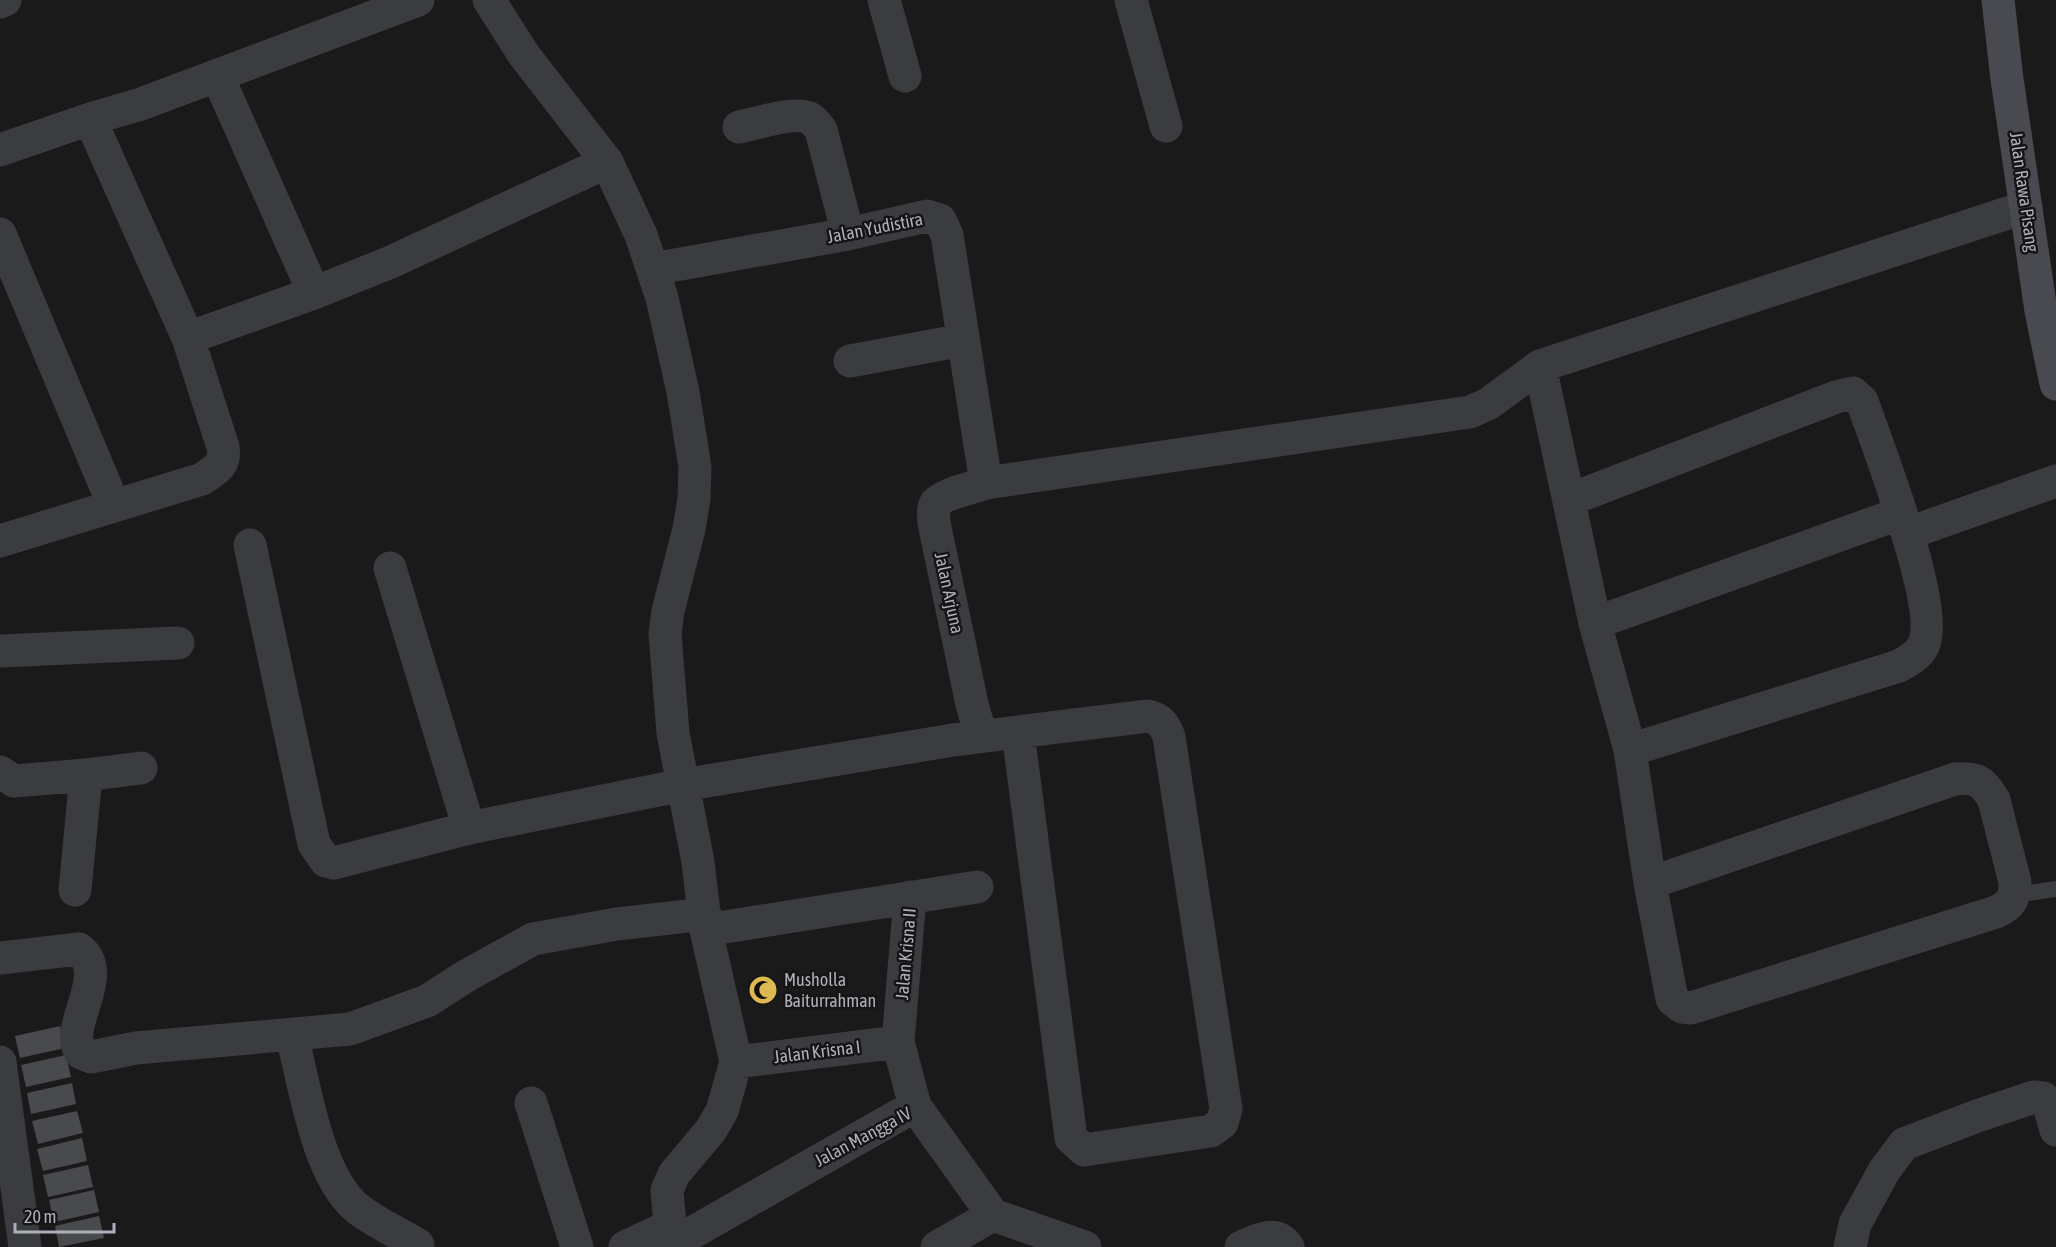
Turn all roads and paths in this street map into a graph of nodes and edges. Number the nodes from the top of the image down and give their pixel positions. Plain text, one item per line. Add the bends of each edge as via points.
1 (5, 0) edge
2 (418, 0) edge
3 (489, 0) edge
4 (884, 0) edge
5 (1131, 0) edge
6 (1998, 0) edge
7 (0, 2) edge
8 (217, 75) junction
9 (905, 76) dead end
10 (90, 119) junction
11 (1166, 126) dead end
12 (739, 127) dead end
13 (0, 150) edge
14 (607, 162) junction
15 (2026, 207) junction
16 (0, 234) edge
17 (848, 234) junction
18 (653, 269) junction
19 (314, 293) junction
20 (188, 338) junction
21 (963, 340) junction
22 (850, 361) dead end
23 (1540, 366) junction
24 (2056, 381) edge
25 (2056, 481) edge
26 (986, 483) junction
27 (1569, 500) junction
28 (114, 506) junction
29 (1905, 523) junction
30 (0, 541) edge
31 (250, 545) dead end
32 (390, 568) dead end
33 (1595, 623) junction
34 (178, 643) dead end
35 (0, 651) edge
36 (1018, 733) junction
37 (981, 736) junction
38 (1630, 750) junction
39 (141, 768) dead end
40 (0, 772) edge
41 (86, 775) junction
42 (683, 785) junction
43 (469, 828) junction
44 (1650, 884) junction
45 (977, 887) dead end
46 (2056, 889) edge
47 (75, 890) dead end
48 (2015, 895) junction
49 (910, 897) junction
50 (706, 922) junction
51 (0, 958) edge
52 (292, 1036) junction
53 (898, 1042) junction
54 (0, 1062) edge
55 (736, 1062) junction
56 (531, 1103) dead end
57 (3, 1105) edge
58 (915, 1106) junction
59 (2056, 1130) edge
60 (993, 1215) junction
61 (673, 1239) edge
62 (1248, 1244) edge
63 (418, 1245) dead end
64 (25, 1247) edge
65 (577, 1247) edge
66 (625, 1247) edge
67 (937, 1247) edge
68 (1085, 1247) edge
69 (1288, 1247) edge
70 (1850, 1247) edge

1 - 7 street
2 - 8 street
3 - 14 street via 524,55
4 - 9 street
5 - 11 street
6 - 15 street, Jalan Rawa Pisang
8 - 10 street
8 - 19 street
10 - 13 street
10 - 20 street
12 - 17 street via 796,116 816,123
14 - 18 street
14 - 19 street via 391,262
15 - 23 street
15 - 24 street, Jalan Rawa Pisang
16 - 28 street
17 - 18 street, Jalan Yudistira
17 - 21 street, Jalan Yudistira via 927,216 940,220 947,235
18 - 42 street via 683,392 695,467 689,529 665,634 673,733
19 - 20 street
20 - 28 street via 225,458 202,479
21 - 22 street
21 - 26 street, Jalan Yudistira
23 - 26 street via 1488,404 1470,412
23 - 27 street
25 - 29 street
26 - 37 street, Jalan Arjuna via 945,497 933,511
27 - 29 street via 1853,393 1862,401
27 - 33 street
28 - 30 street
29 - 33 street
29 - 38 street via 1927,623 1923,646 1914,658
31 - 43 street via 318,851 326,861 334,862
32 - 43 street
33 - 38 street
34 - 35 street
36 - 36 street via 1071,1138 1084,1150 1211,1131 1222,1123 1226,1109 1166,727 1148,716
36 - 37 street
37 - 42 street
38 - 44 street
39 - 41 street
40 - 41 street via 14,781
41 - 47 street
42 - 43 street
42 - 50 street
44 - 48 street via 1955,779 1970,778 1987,788 1994,800
44 - 48 street via 1669,990 1677,1004 1691,1008 1996,912 2011,903
45 - 49 street
46 - 48 lane
49 - 50 street, Jalan Krisna II
49 - 53 street, Jalan Krisna II
50 - 52 street, Jalan Krisna II via 617,924 533,939 427,1001 350,1029
50 - 55 street
51 - 52 street, Jalan Krisna II via 79,949 87,955 90,978 76,1042 86,1056 136,1048
52 - 63 street via 320,1149 339,1187 359,1210
53 - 55 street, Jalan Krisna I
53 - 58 street, Jalan Krisna II
54 - 57 street
55 - 61 street via 722,1111 674,1174 667,1190
56 - 65 street
57 - 64 street
58 - 60 street, Jalan Mangga IV
58 - 61 street, Jalan Mangga IV
59 - 70 street via 2049,1106 2043,1098 2034,1097 1904,1144 1855,1224
60 - 67 street
60 - 68 street
61 - 66 street, Jalan Mangga IV
62 - 69 street via 1276,1236

